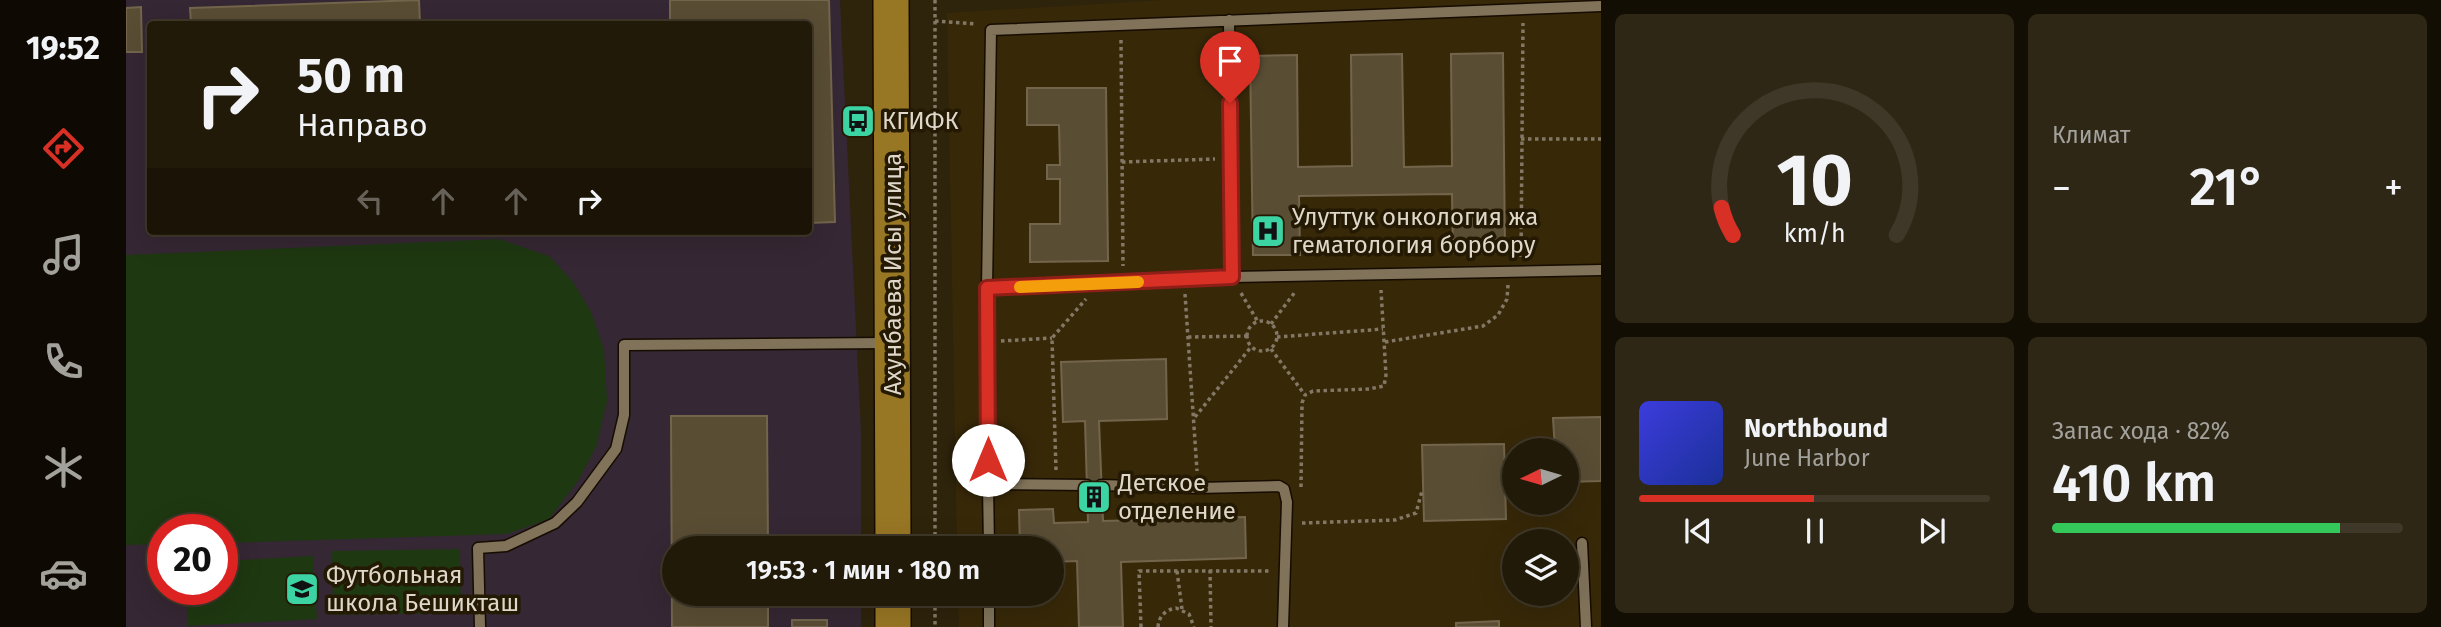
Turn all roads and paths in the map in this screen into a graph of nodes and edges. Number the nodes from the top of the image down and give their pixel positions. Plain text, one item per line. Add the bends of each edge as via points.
1 (891, 0) edge
2 (935, 0) edge
3 (1601, 6) edge
4 (1523, 9) junction
5 (1229, 20) junction
6 (935, 21) junction
7 (1121, 25) junction
8 (991, 30) junction
9 (1521, 139) junction
10 (1601, 139) edge
11 (1231, 158) junction
12 (1122, 162) junction
13 (1601, 270) edge
14 (1515, 273) junction
15 (1381, 275) junction
16 (1308, 276) junction
17 (1232, 277) junction
18 (1184, 279) junction
19 (1123, 283) junction
20 (1099, 284) junction
21 (987, 288) junction
22 (1258, 322) junction
23 (1271, 324) junction
24 (1384, 329) junction
25 (1248, 336) junction
26 (1188, 337) junction
27 (1277, 337) junction
28 (1052, 338) junction
29 (987, 341) junction
30 (1385, 342) junction
31 (894, 343) junction
32 (1251, 346) junction
33 (1271, 349) junction
34 (1305, 396) junction
35 (1194, 419) junction
36 (988, 484) junction
37 (1057, 485) junction
38 (1087, 485) dead end
39 (1101, 485) dead end
40 (1198, 488) junction
41 (1422, 491) dead end
42 (1287, 502) junction
43 (1286, 524) junction
44 (893, 536) edge
45 (935, 536) edge
46 (989, 536) edge
47 (1582, 543) dead end
48 (1210, 570) junction
49 (1177, 571) junction
50 (1284, 571) junction
51 (893, 606) edge
52 (935, 606) edge
53 (989, 606) edge
54 (1182, 609) junction
55 (480, 627) edge
56 (893, 627) edge
57 (935, 627) edge
58 (989, 627) edge
59 (1140, 627) edge
60 (1158, 627) edge
61 (1194, 627) edge
62 (1211, 627) edge
63 (1283, 627) edge
64 (1586, 627) edge

1 - 31 main road, Ахунбаева Исы улица
2 - 6 path
3 - 4 lane
4 - 5 lane
4 - 9 path
5 - 7 lane
5 - 11 lane
6 - 8 path via 977,24
6 - 45 path
7 - 8 lane
7 - 12 path
8 - 21 lane
9 - 10 path
9 - 14 path
11 - 12 path
11 - 17 lane
12 - 19 path
13 - 14 lane
14 - 15 lane
14 - 30 path via 1498,315 1483,326
15 - 16 lane
15 - 24 path
16 - 17 lane
16 - 23 path
17 - 18 lane
17 - 22 path
18 - 19 lane
18 - 26 path
19 - 20 lane
20 - 21 lane
20 - 28 path
21 - 29 lane
22 - 23 path
22 - 25 path
23 - 27 path
24 - 27 path
24 - 30 path
25 - 26 path
25 - 32 path
26 - 35 path
27 - 33 path
28 - 29 path
28 - 37 path
29 - 36 lane
30 - 34 path via 1384,386 1313,391
31 - 44 main road, Ахунбаева Исы улица
31 - 55 lane via 624,345 624,415 616,449 577,502 555,523 506,546 478,548
32 - 33 path
32 - 35 path
33 - 34 path
34 - 42 path via 1300,495
35 - 40 path
36 - 37 lane
36 - 46 lane
37 - 38 lane
39 - 40 lane
40 - 42 lane via 1279,486
41 - 43 path via 1416,513 1395,520
42 - 43 lane
43 - 50 lane
47 - 64 lane
48 - 49 path
48 - 50 path
48 - 62 path
49 - 54 path
49 - 59 path via 1139,570
50 - 63 lane
51 - 56 main road
52 - 57 path
53 - 58 lane
54 - 60 path via 1165,612
54 - 61 path

